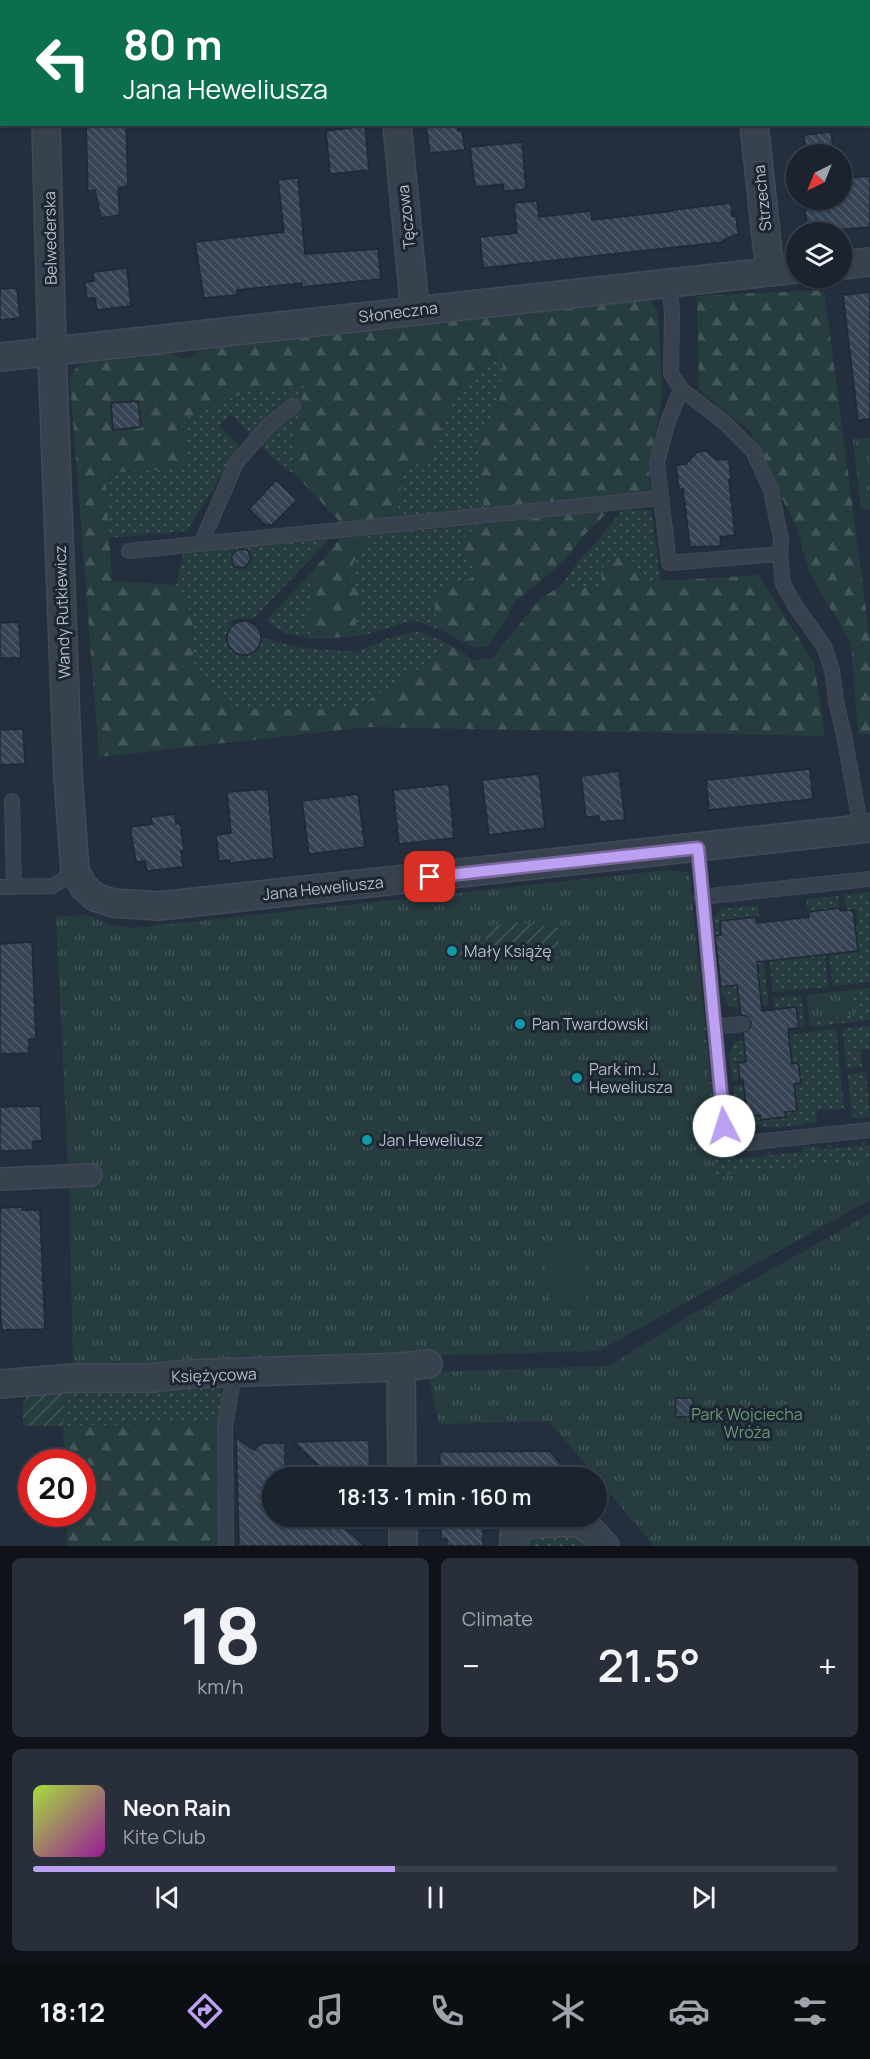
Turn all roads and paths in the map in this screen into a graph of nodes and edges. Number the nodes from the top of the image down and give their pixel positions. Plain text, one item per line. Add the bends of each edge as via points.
1 (46, 126) edge
2 (397, 126) edge
3 (754, 126) edge
4 (870, 262) edge
5 (852, 264) edge
6 (783, 271) edge
7 (669, 283) junction
8 (415, 310) junction
9 (52, 352) junction
10 (0, 357) edge
11 (681, 389) junction
12 (293, 406) dead end
13 (660, 498) junction
14 (201, 544) junction
15 (129, 551) dead end
16 (780, 554) junction
17 (12, 801) dead end
18 (865, 829) edge
19 (698, 848) junction
20 (75, 871) junction
21 (870, 879) edge
22 (7, 887) edge
23 (701, 897) junction
24 (742, 1024) dead end
25 (714, 1027) junction
26 (870, 1130) edge
27 (91, 1175) dead end
28 (0, 1179) edge
29 (428, 1364) dead end
30 (401, 1367) junction
31 (234, 1374) junction
32 (0, 1384) edge
33 (402, 1467) edge
34 (403, 1527) edge
35 (226, 1546) edge
36 (403, 1546) edge
37 (514, 1546) edge
38 (605, 1546) edge

1 - 9 street, Belwederska
2 - 8 street, Tęczowa
3 - 6 street, Strzecha
4 - 5 street
6 - 7 street, Słoneczna
7 - 8 street, Słoneczna
7 - 11 lane via 671,373
8 - 9 street, Słoneczna
9 - 10 street, Słoneczna
9 - 20 street, Wandy Rutkiewicz
11 - 13 lane via 657,463
11 - 16 lane via 724,422 753,451 771,490
12 - 14 lane via 269,425 236,463
13 - 14 lane
13 - 16 lane via 669,563
14 - 15 lane
16 - 18 lane via 783,584 824,646 832,670
17 - 22 lane
18 - 19 street, Jana Heweliusza
19 - 20 street, Jana Heweliusza via 159,906 114,903 95,897
19 - 23 lane
20 - 22 lane via 53,886
21 - 23 lane
23 - 25 lane
24 - 25 lane
25 - 26 lane via 724,1126 746,1143
27 - 28 street
29 - 30 street, Księżycowa
30 - 31 street, Księżycowa
30 - 33 street
31 - 32 street, Księżycowa
31 - 35 lane via 225,1426
34 - 36 street
37 - 38 street via 514,1535 527,1524 576,1522 588,1528

